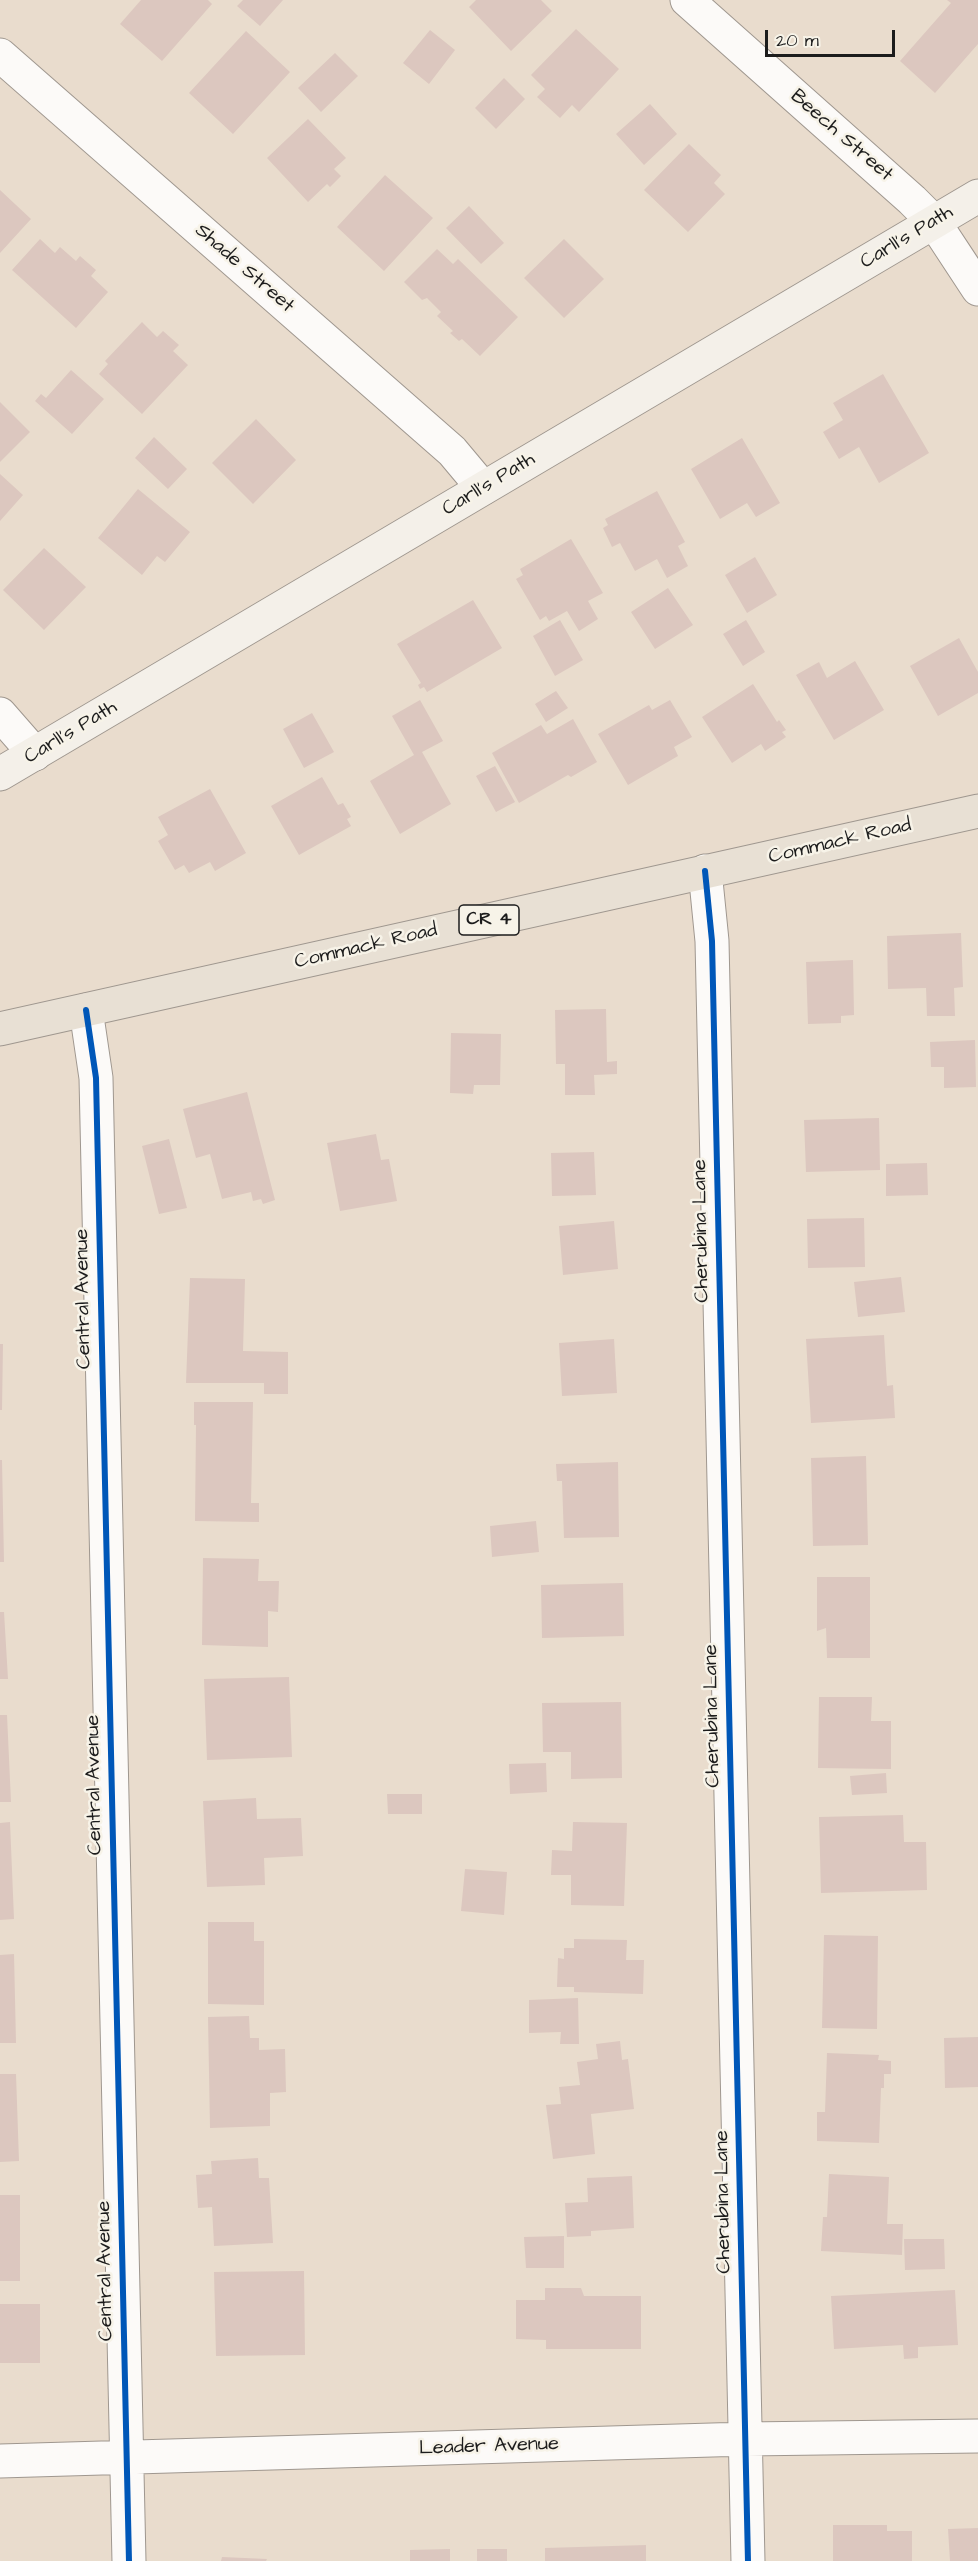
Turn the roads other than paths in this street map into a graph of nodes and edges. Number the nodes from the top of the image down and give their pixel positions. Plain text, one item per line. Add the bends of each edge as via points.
1 (687, 0) edge
2 (0, 55) edge
3 (978, 196) edge
4 (934, 222) junction
5 (978, 289) edge
6 (483, 488) junction
7 (0, 714) edge
8 (35, 754) junction
9 (0, 774) edge
10 (978, 811) edge
11 (705, 872) junction
12 (86, 1010) junction
13 (0, 1029) edge
14 (978, 2436) edge
15 (746, 2439) junction
16 (126, 2457) junction
17 (0, 2461) edge
18 (129, 2561) edge
19 (748, 2561) edge

1 - 4 street, Beech Street
2 - 6 street, Shade Street via 452,451
3 - 4 street, Carll's Path
4 - 5 street, Beech Street
4 - 6 street, Carll's Path
6 - 8 street, Carll's Path
7 - 8 street
8 - 9 street, Carll's Path
10 - 11 main road, Commack Road / CR 4
11 - 12 main road, Commack Road / CR 4
11 - 15 street, Cherubina Lane via 712,941
12 - 13 main road, Commack Road / CR 4
12 - 16 street, Central Avenue via 96,1078
14 - 15 street, Leader Avenue
15 - 16 street, Leader Avenue
15 - 19 street, Cherubina Lane
16 - 17 street, Leader Avenue
16 - 18 street, Central Avenue

